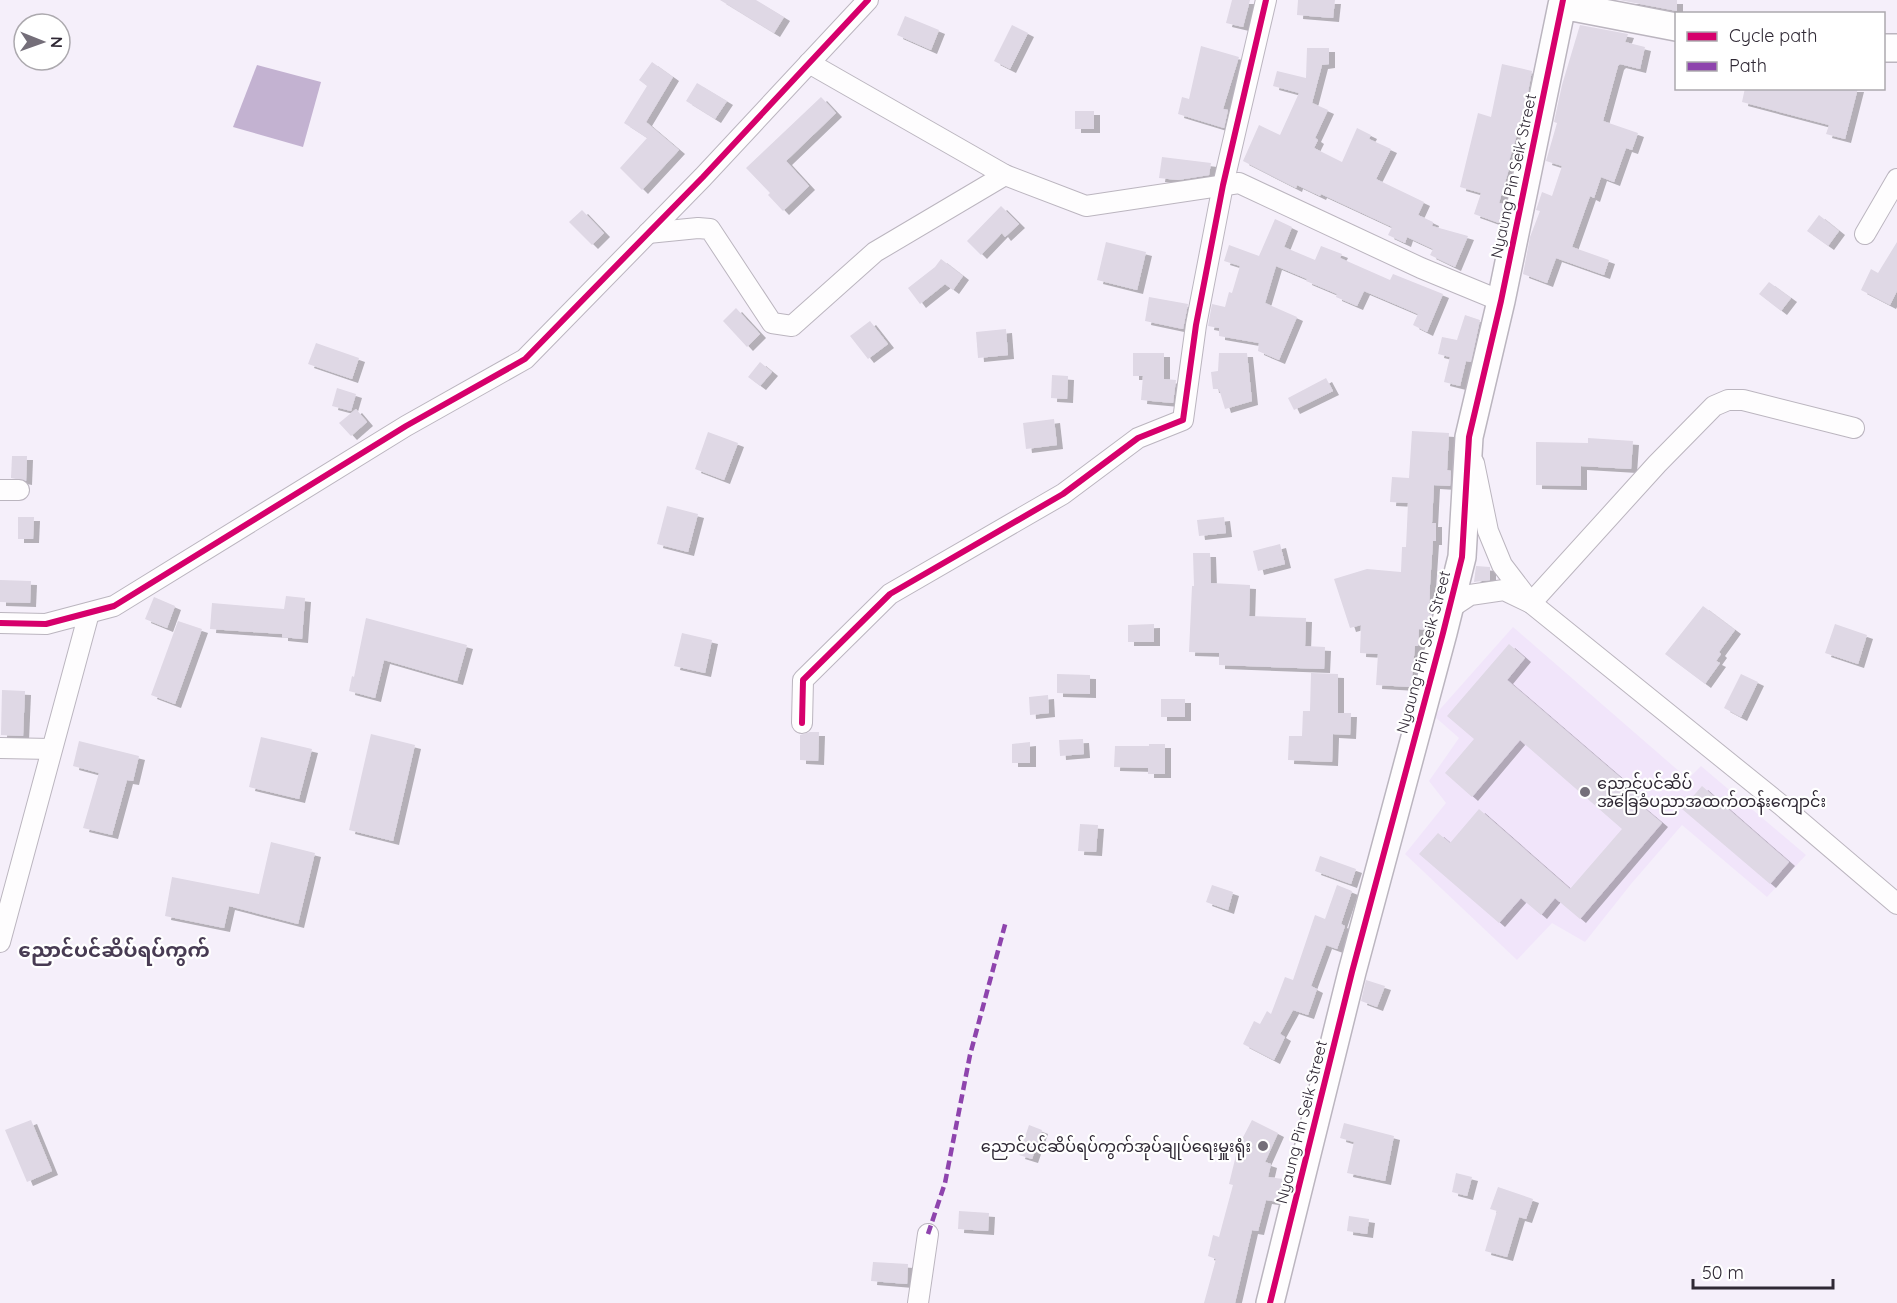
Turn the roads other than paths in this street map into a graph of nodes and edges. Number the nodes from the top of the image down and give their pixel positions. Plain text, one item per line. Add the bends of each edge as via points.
1 (868, 0) edge
2 (1266, 0) edge
3 (1562, 3) edge
4 (1675, 27) edge
5 (809, 63) junction
6 (1005, 175) junction
7 (1897, 179) edge
8 (1223, 185) junction
9 (648, 233) junction
10 (1865, 234) dead end
11 (1501, 302) junction
12 (1854, 428) dead end
13 (1469, 437) junction
14 (1532, 603) junction
15 (1449, 609) junction
16 (89, 613) junction
17 (0, 623) edge
18 (802, 723) dead end
19 (0, 748) edge
20 (51, 749) junction
21 (7, 885) edge
22 (1897, 903) edge
23 (0, 942) edge
24 (928, 1234) dead end
25 (918, 1303) edge
26 (1270, 1303) edge

1 - 5 street
2 - 8 street
3 - 4 street
3 - 11 street, Nyaung Pin Seik Street
5 - 6 street
5 - 9 street
6 - 8 street via 1086,206
6 - 9 street via 875,252 792,326 772,323 710,229
7 - 10 street
8 - 11 street via 1239,183
8 - 18 street via 1196,325 1183,420 1138,438 1063,495 890,594 803,680
9 - 16 street via 525,359 406,426 114,606
11 - 13 street, Nyaung Pin Seik Street
12 - 14 street via 1743,400 1728,400 1714,406
13 - 14 street via 1488,531 1503,565
13 - 15 street, Nyaung Pin Seik Street via 1462,557
14 - 15 street via 1504,590 1470,595
14 - 22 street
15 - 26 street, Nyaung Pin Seik Street via 1352,972
16 - 17 street via 46,624
16 - 20 street
19 - 20 street
20 - 21 street
21 - 23 street
24 - 25 street

